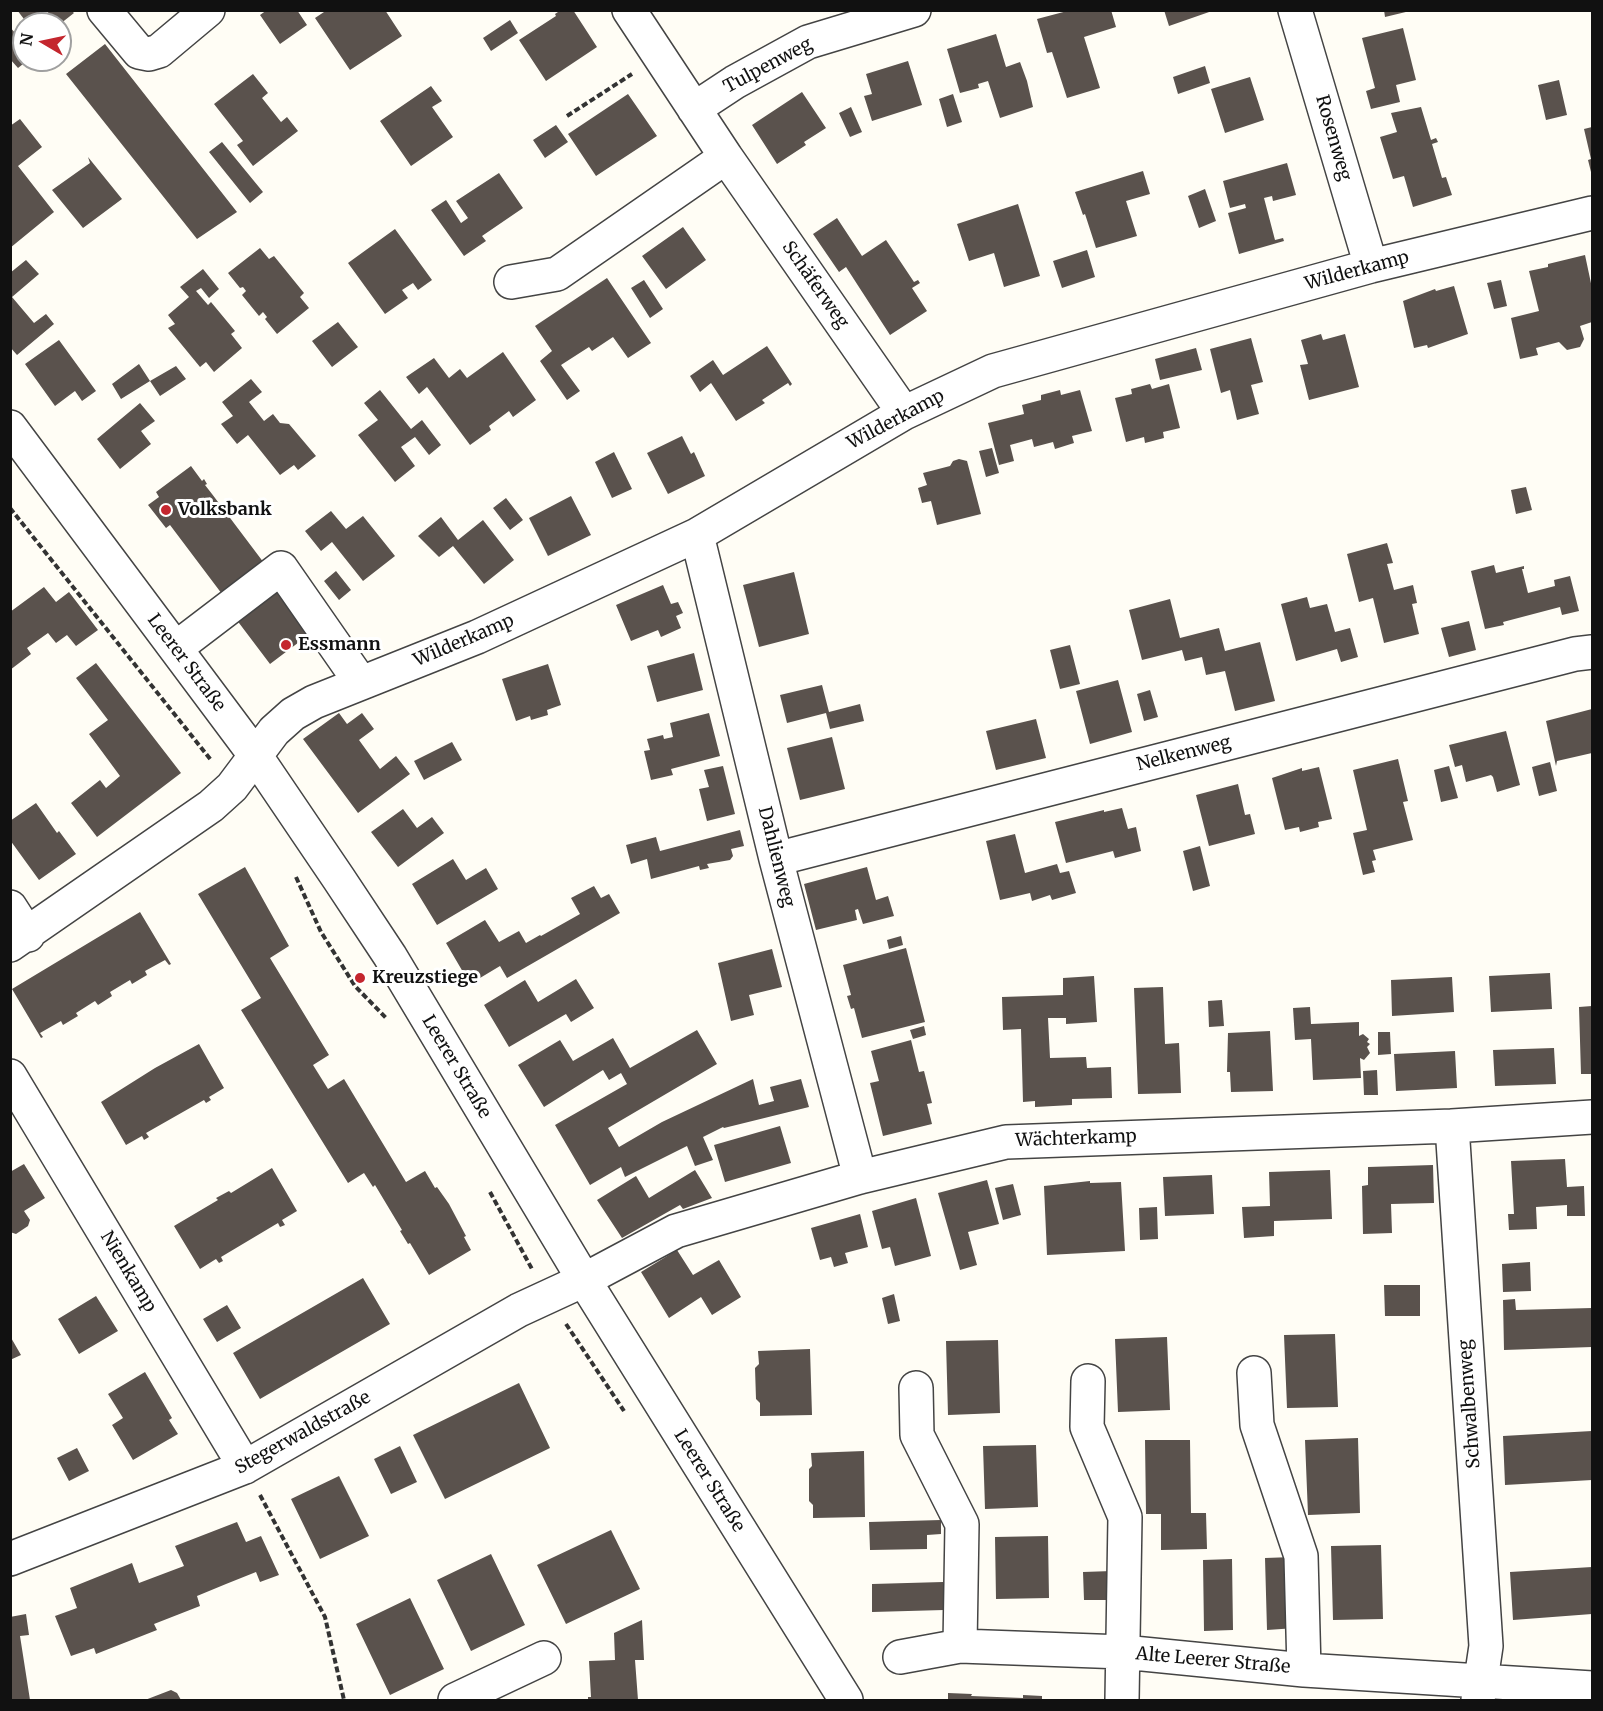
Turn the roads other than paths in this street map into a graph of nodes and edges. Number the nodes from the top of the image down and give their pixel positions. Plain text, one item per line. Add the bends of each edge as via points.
1 (104, 10) edge
2 (208, 10) edge
3 (629, 10) edge
4 (914, 10) edge
5 (1295, 10) edge
6 (694, 109) junction
7 (726, 157) junction
8 (1593, 213) edge
9 (1371, 266) junction
10 (511, 282) dead end
11 (904, 412) junction
12 (10, 427) edge
13 (697, 535) junction
14 (176, 648) junction
15 (1593, 652) edge
16 (361, 683) junction
17 (255, 755) junction
18 (776, 859) junction
19 (10, 907) edge
20 (19, 940) edge
21 (10, 1076) edge
22 (1593, 1117) edge
23 (1452, 1126) junction
24 (860, 1177) junction
25 (584, 1280) junction
26 (1254, 1374) dead end
27 (1088, 1381) dead end
28 (916, 1388) dead end
29 (245, 1467) junction
30 (10, 1559) edge
31 (960, 1646) junction
32 (1123, 1653) junction
33 (900, 1657) dead end
34 (544, 1658) dead end
35 (1304, 1670) junction
36 (1593, 1688) edge
37 (1479, 1691) edge
38 (455, 1701) edge
39 (846, 1701) edge
40 (1122, 1701) edge

1 - 2 street via 139,52 149,54 159,51
3 - 6 street, Schäferweg
4 - 6 street, Tulpenweg via 808,42
5 - 9 street, Rosenweg
6 - 7 street, Schäferweg
7 - 10 street via 558,274
7 - 11 street, Schäferweg
8 - 9 street, Wilderkamp
9 - 11 street, Wilderkamp via 993,371
11 - 13 street, Wilderkamp
12 - 14 street, Leerer Straße
13 - 16 street, Wilderkamp via 477,638
13 - 18 street, Dahlienweg
14 - 16 street via 281,568
14 - 17 street, Leerer Straße
15 - 18 street, Nelkenweg
16 - 17 street, Wilderkamp via 293,714
17 - 20 street via 211,806
17 - 25 street, Leerer Straße via 390,956
18 - 24 street, Dahlienweg
19 - 20 street
21 - 29 street, Nienkamp
22 - 23 street, Wächterkamp
23 - 24 street, Wächterkamp via 1006,1142
23 - 37 street, Schwalbenweg via 1486,1646
24 - 25 street, Wächterkamp via 676,1231
25 - 29 street, Stegerwaldstraße via 519,1310
25 - 39 street, Leerer Straße
26 - 35 street, Alte Leerer Straße via 1257,1425 1301,1556
27 - 32 street, Alte Leerer Straße via 1088,1427 1125,1517
28 - 31 street via 917,1435 962,1524
29 - 30 street, Stegerwaldstraße
31 - 32 street, Alte Leerer Straße
31 - 33 street, Alte Leerer Straße
32 - 35 street, Alte Leerer Straße
32 - 40 street, Alte Leerer Straße
34 - 38 street
35 - 37 street, Alte Leerer Straße
36 - 37 street, Alte Leerer Straße

